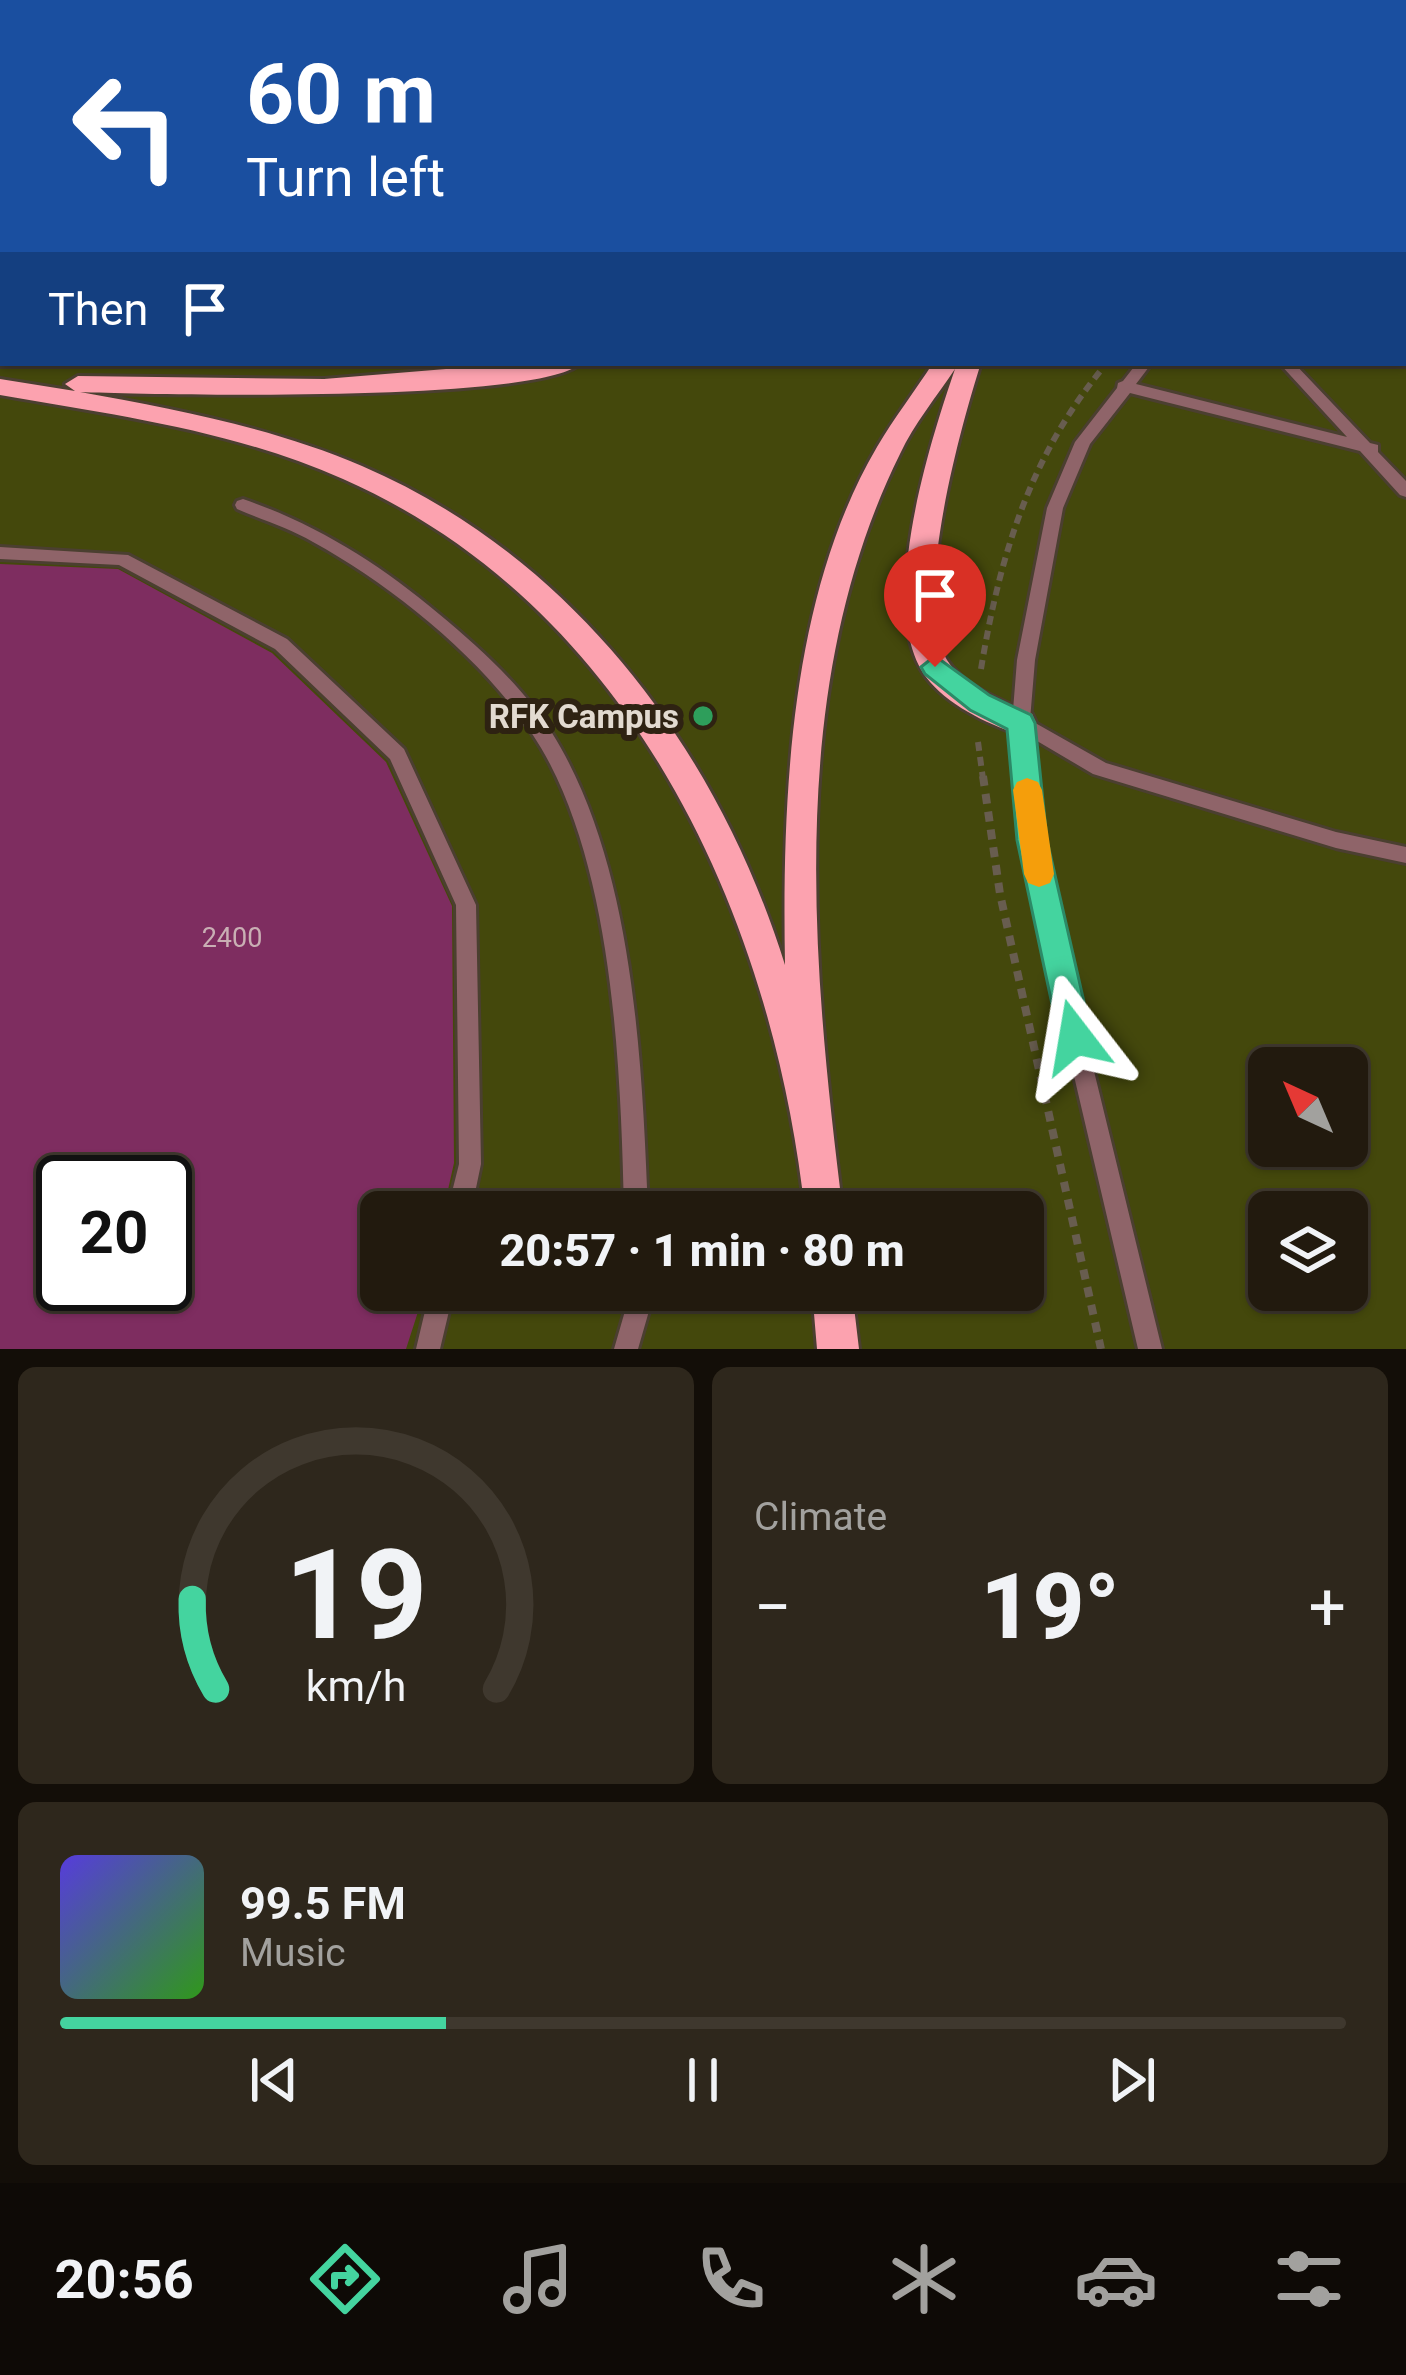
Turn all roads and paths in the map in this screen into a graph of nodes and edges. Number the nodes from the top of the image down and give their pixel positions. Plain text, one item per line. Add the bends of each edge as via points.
1 (547, 366) edge
2 (944, 366) edge
3 (968, 366) edge
4 (1142, 366) edge
5 (1289, 366) edge
6 (0, 383) edge
7 (1123, 386) junction
8 (1372, 449) junction
9 (1406, 491) edge
10 (243, 505) dead end
11 (0, 553) edge
12 (1021, 723) junction
13 (979, 742) dead end
14 (1406, 855) edge
15 (813, 1133) junction
16 (464, 1191) edge
17 (636, 1191) edge
18 (821, 1191) edge
19 (437, 1311) edge
20 (637, 1311) edge
21 (834, 1311) edge
22 (428, 1349) edge
23 (626, 1349) edge
24 (838, 1349) edge
25 (1101, 1349) edge
26 (1150, 1349) edge

1 - 6 main road via 304,389
2 - 15 main road via 854,530 817,666 805,761 802,917
3 - 12 main road via 929,505 922,631 935,667
4 - 7 lane
5 - 8 lane
6 - 15 main road via 175,417 343,468 467,534 576,624 655,722 720,841 760,944
7 - 8 lane
7 - 12 lane via 1083,442 1055,508
8 - 9 lane
10 - 17 lane via 320,538 421,609 510,689 560,763 598,869 634,1095
11 - 16 lane via 122,559 281,644 397,754 466,904
12 - 14 lane via 1100,769
12 - 26 lane via 1032,840
13 - 25 path via 1000,894
15 - 18 main road
19 - 22 lane
20 - 23 lane
21 - 24 main road

